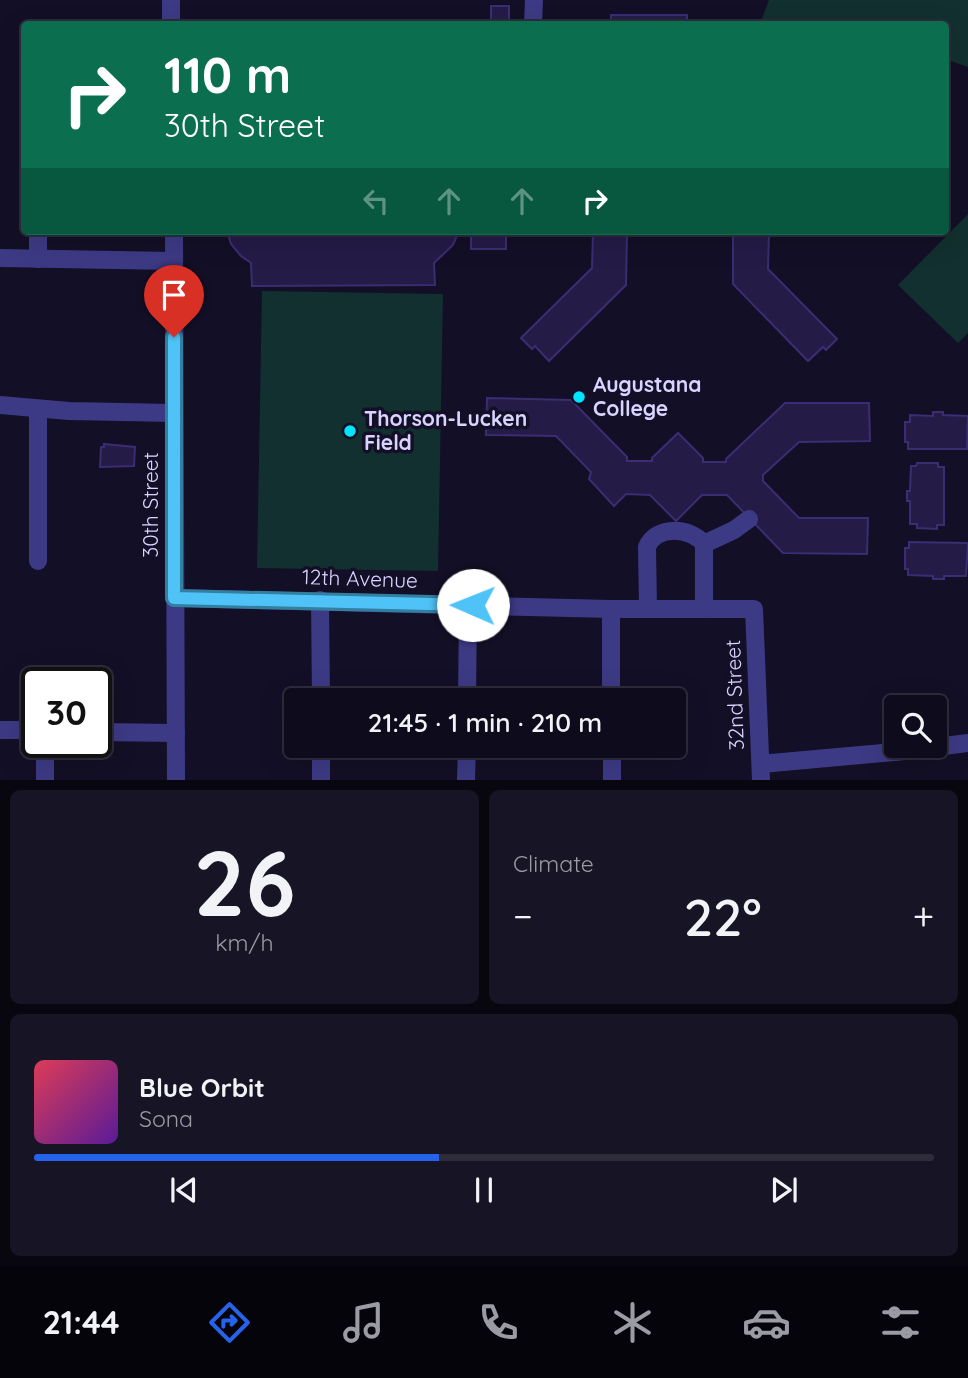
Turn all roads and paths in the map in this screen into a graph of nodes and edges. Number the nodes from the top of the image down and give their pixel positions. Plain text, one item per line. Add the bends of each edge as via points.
1 (171, 0) edge
2 (534, 0) edge
3 (171, 21) edge
4 (533, 21) edge
5 (38, 235) edge
6 (174, 235) edge
7 (0, 258) edge
8 (38, 259) junction
9 (174, 261) junction
10 (0, 405) edge
11 (38, 409) junction
12 (174, 413) junction
13 (749, 519) dead end
14 (704, 544) junction
15 (38, 561) dead end
16 (174, 598) junction
17 (320, 600) junction
18 (467, 605) junction
19 (611, 609) junction
20 (648, 609) junction
21 (705, 609) junction
22 (754, 609) joint
23 (321, 688) edge
24 (467, 688) edge
25 (611, 688) edge
26 (0, 730) edge
27 (21, 730) edge
28 (112, 732) edge
29 (176, 733) junction
30 (968, 743) edge
31 (45, 758) edge
32 (321, 758) edge
33 (467, 758) edge
34 (612, 758) edge
35 (761, 772) edge
36 (45, 779) edge
37 (176, 779) edge
38 (321, 779) edge
39 (466, 779) edge
40 (612, 779) edge

1 - 3 street
2 - 4 street
5 - 8 street
6 - 9 street, 30th Street
7 - 8 street
8 - 9 street
9 - 12 street, 30th Street
10 - 11 street
11 - 12 street
11 - 15 street
12 - 16 street, 30th Street
13 - 14 street
14 - 20 street via 689,532 663,532 650,540
14 - 21 street
16 - 17 street, 12th Avenue
16 - 29 street, 30th Street
17 - 18 street, 12th Avenue
17 - 23 street
18 - 19 street, 12th Avenue
18 - 24 street
19 - 20 street, 12th Avenue
19 - 25 street
20 - 21 street, 12th Avenue
21 - 22 street, 12th Avenue
22 - 35 street, 32nd Street
26 - 27 street
28 - 29 street
29 - 37 street, 30th Street
30 - 35 street
31 - 36 street
32 - 38 street
33 - 39 street
34 - 40 street

